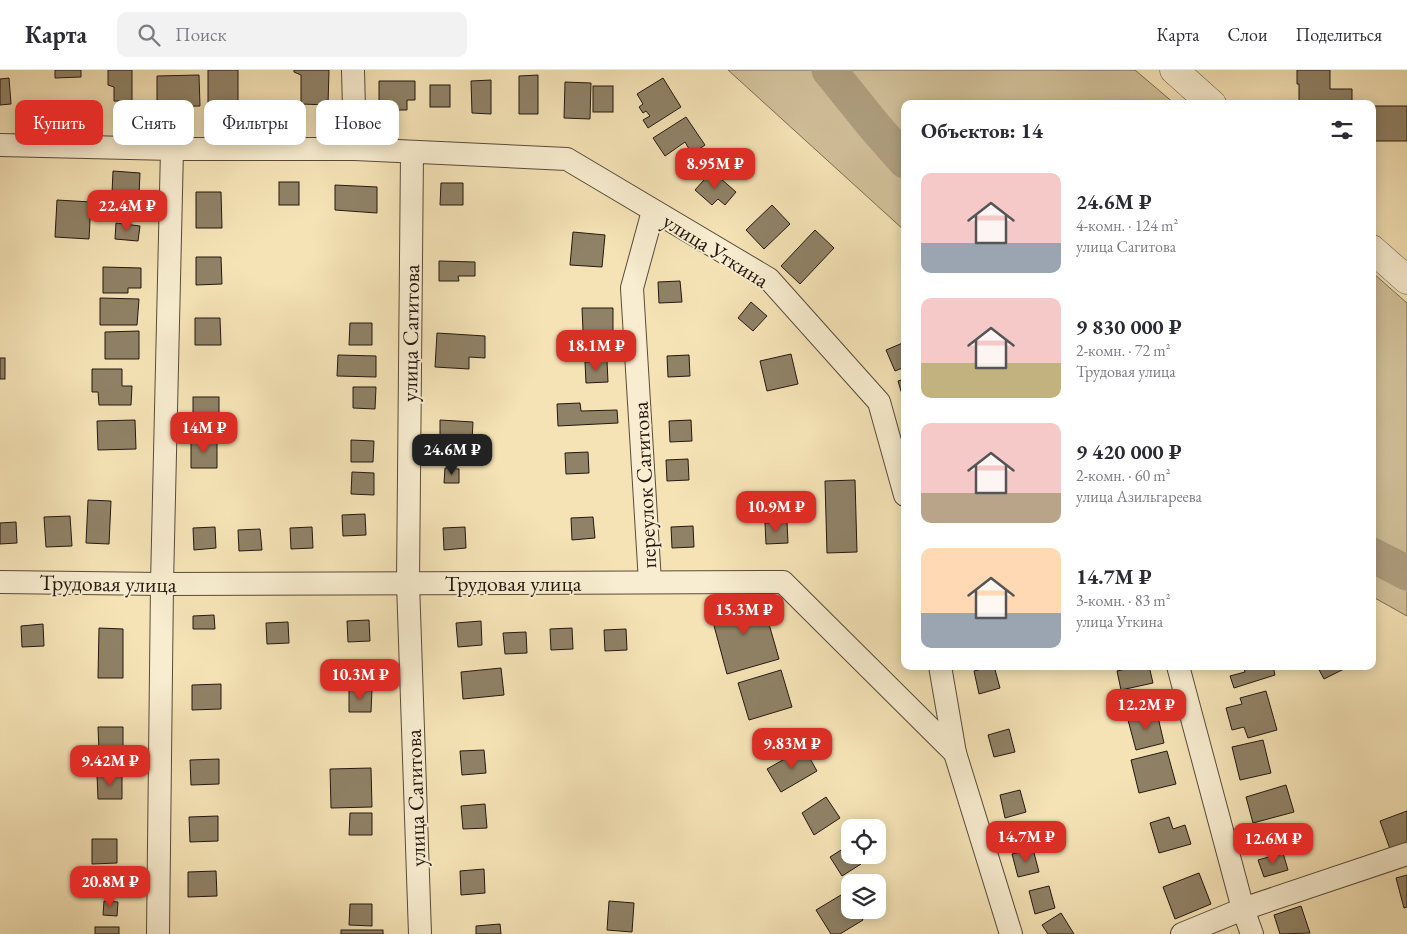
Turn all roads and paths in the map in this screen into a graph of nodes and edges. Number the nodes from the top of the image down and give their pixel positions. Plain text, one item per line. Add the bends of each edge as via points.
1 (353, 70) edge
2 (1174, 70) edge
3 (1208, 100) edge
4 (0, 145) edge
5 (172, 149) junction
6 (356, 149) junction
7 (412, 152) junction
8 (653, 210) junction
9 (1376, 253) edge
10 (1407, 280) edge
11 (901, 481) edge
12 (0, 582) edge
13 (650, 582) junction
14 (408, 583) junction
15 (162, 584) junction
16 (941, 670) edge
17 (1179, 670) edge
18 (955, 753) junction
19 (1407, 854) edge
20 (1243, 910) junction
21 (158, 934) edge
22 (420, 934) edge
23 (1011, 934) edge
24 (1182, 934) edge
25 (1252, 934) edge

1 - 6 street
2 - 3 street
4 - 5 street, улица Уткина
5 - 6 street, улица Уткина
5 - 15 street
6 - 7 street, улица Уткина
7 - 8 street, улица Уткина via 566,159
7 - 14 street, улица Сагитова
8 - 11 street, улица Уткина via 769,279 879,402
8 - 13 street, переулок Сагитова via 632,288
9 - 10 street
12 - 15 street, Трудовая улица
13 - 14 street, Трудовая улица
13 - 18 street, Трудовая улица via 783,582
14 - 15 street, Трудовая улица
14 - 22 street, улица Сагитова
15 - 21 street
16 - 18 street
17 - 20 street
18 - 23 street
19 - 20 street
20 - 24 street
20 - 25 street

